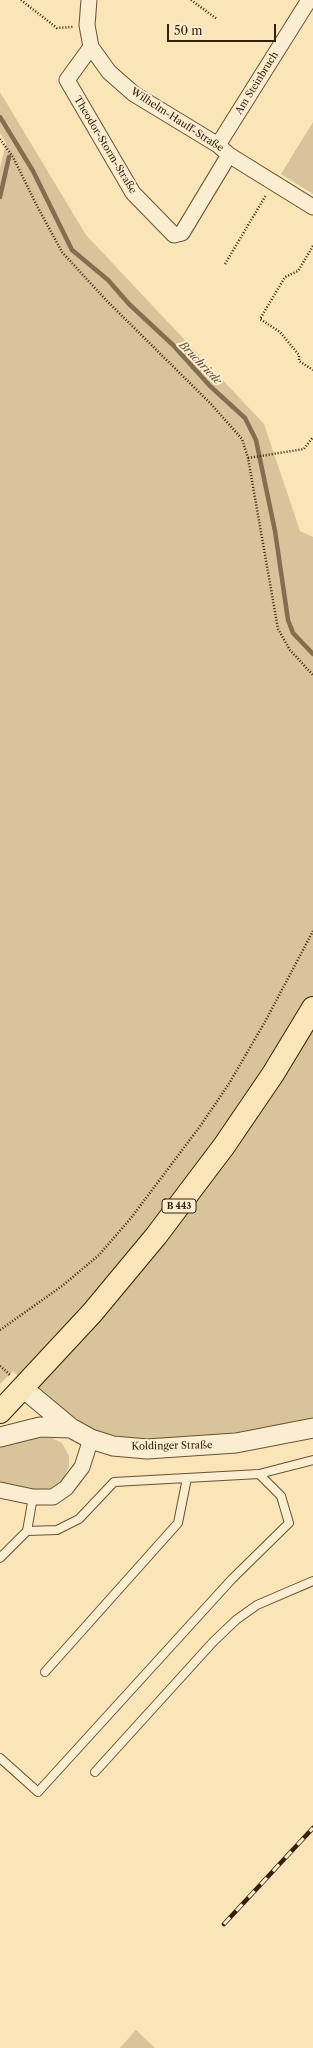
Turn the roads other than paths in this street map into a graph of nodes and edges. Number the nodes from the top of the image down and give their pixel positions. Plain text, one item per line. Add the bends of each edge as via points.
1 (89, 0) edge
2 (309, 0) edge
3 (91, 47) junction
4 (224, 150) junction
5 (313, 207) edge
6 (313, 1008) edge
7 (23, 1388) junction
8 (0, 1412) edge
9 (71, 1428) junction
10 (313, 1428) edge
11 (0, 1437) edge
12 (91, 1439) junction
13 (313, 1460) edge
14 (259, 1474) junction
15 (187, 1478) junction
16 (0, 1490) edge
17 (33, 1497) junction
18 (27, 1531) junction
19 (0, 1558) edge
20 (313, 1581) edge
21 (46, 1672) dead end
22 (0, 1758) edge
23 (95, 1772) dead end

1 - 3 street, Wilhelm-Hauff-Straße via 87,25
2 - 4 street, Am Steinbruch
3 - 4 street, Wilhelm-Hauff-Straße via 109,72 134,94
3 - 4 street, Theodor-Storm-Straße via 67,80 133,193 174,235 182,233
4 - 5 street, Wilhelm-Hauff-Straße
6 - 7 main road, B 443 via 238,1126 156,1236 92,1313
7 - 8 main road, B 443
7 - 9 street, Koldinger Straße
9 - 11 street via 40,1427
9 - 12 street, Koldinger Straße
10 - 12 street, Koldinger Straße via 236,1443 183,1448 113,1446
12 - 17 street via 82,1467 66,1488 53,1497
13 - 14 lane
14 - 15 lane
14 - 22 lane via 281,1496 289,1523 232,1579 38,1792
15 - 18 lane via 114,1482 79,1519 57,1530
15 - 21 lane via 178,1524
16 - 17 street
17 - 18 lane
18 - 19 lane
20 - 23 lane via 257,1604 236,1620

